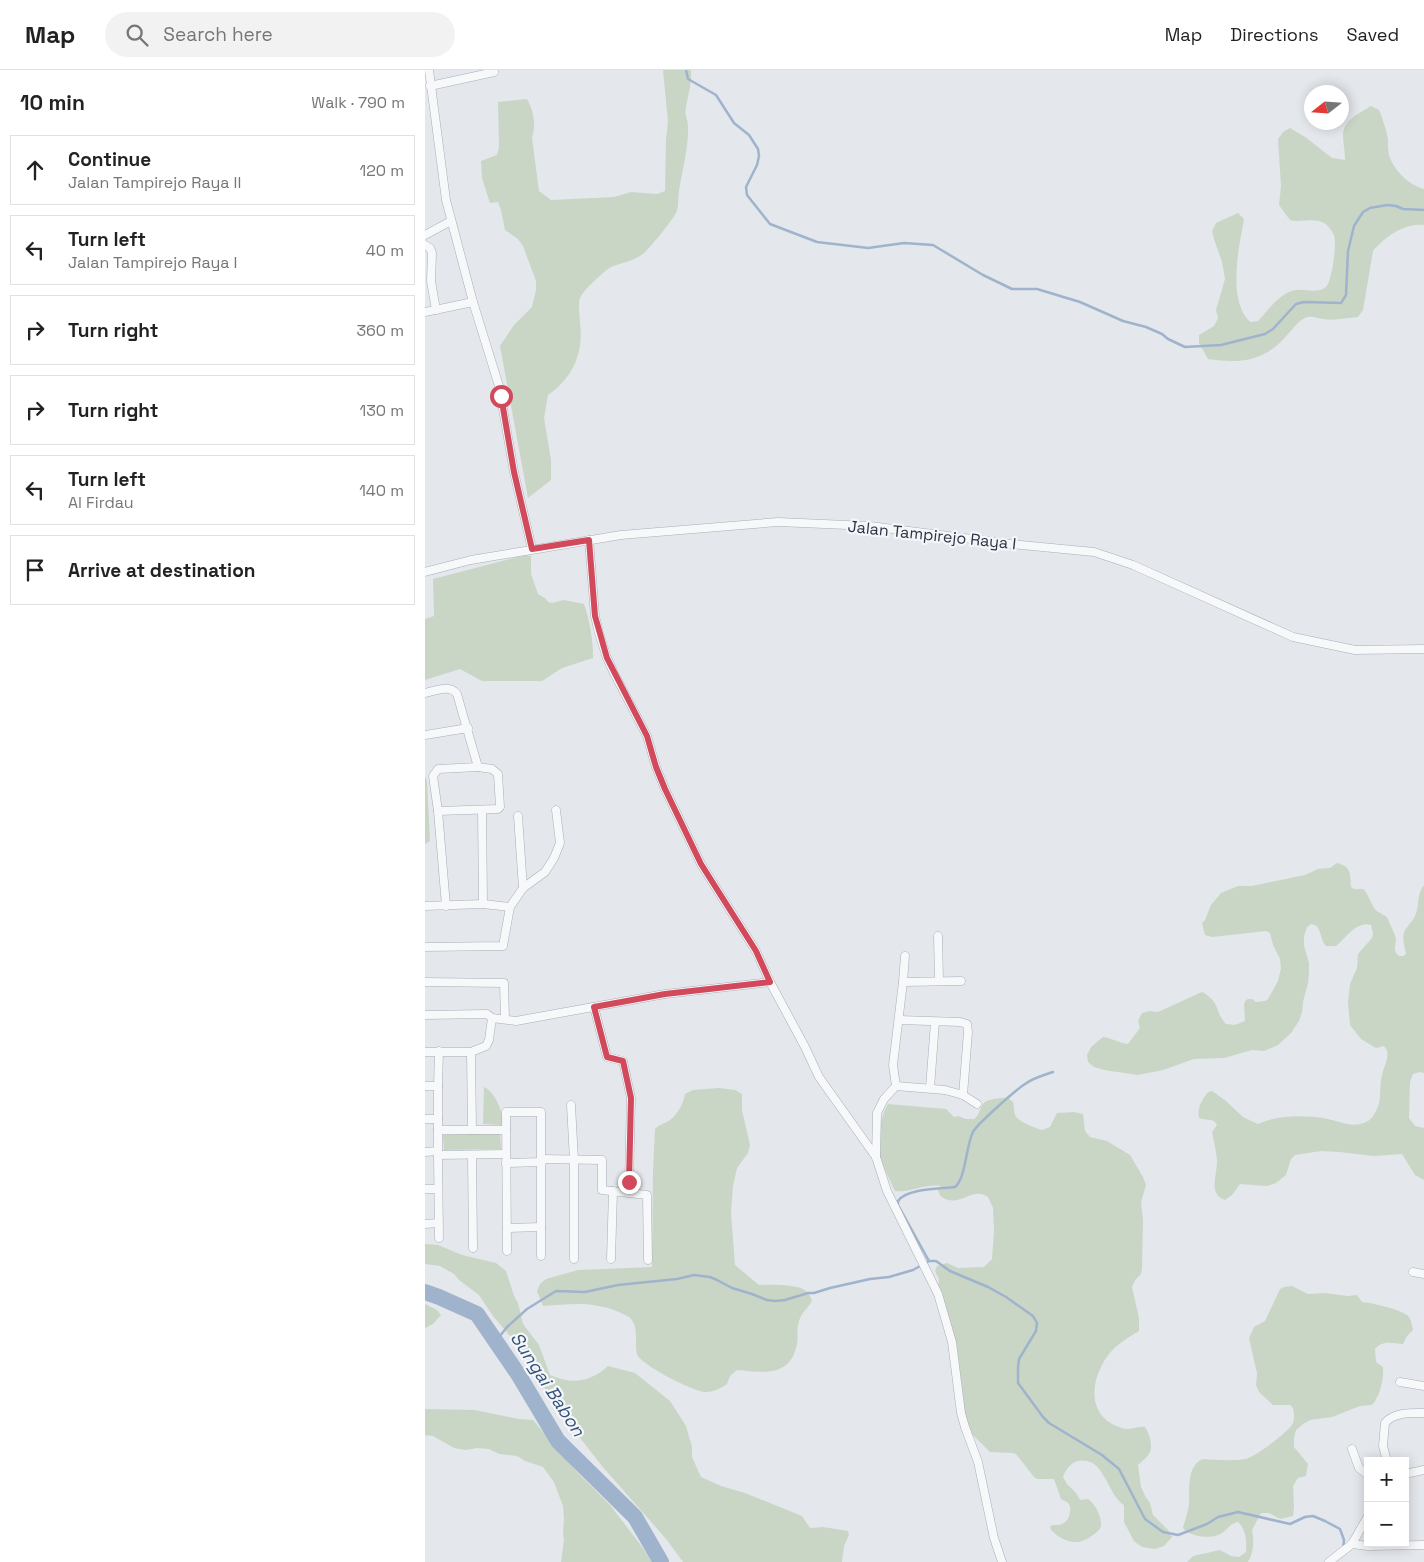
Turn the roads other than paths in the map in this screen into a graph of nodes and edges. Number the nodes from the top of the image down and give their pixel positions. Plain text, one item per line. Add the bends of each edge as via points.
1 (429, 70) edge
2 (494, 72) dead end
3 (430, 86) junction
4 (451, 221) junction
5 (425, 235) edge
6 (425, 245) edge
7 (473, 302) junction
8 (436, 310) junction
9 (425, 312) edge
10 (589, 540) junction
11 (532, 549) junction
12 (425, 572) edge
13 (1424, 649) edge
14 (425, 693) edge
15 (467, 728) junction
16 (425, 735) edge
17 (478, 767) junction
18 (482, 810) junction
19 (556, 810) dead end
20 (439, 811) junction
21 (519, 816) dead end
22 (523, 888) junction
23 (483, 904) junction
24 (425, 906) edge
25 (445, 906) junction
26 (510, 907) junction
27 (938, 936) dead end
28 (425, 947) edge
29 (905, 956) dead end
30 (939, 981) junction
31 (961, 981) dead end
32 (425, 982) edge
33 (770, 982) junction
34 (903, 982) junction
35 (594, 1007) junction
36 (425, 1015) edge
37 (492, 1018) junction
38 (505, 1020) junction
39 (899, 1020) junction
40 (935, 1022) junction
41 (439, 1051) junction
42 (425, 1052) edge
43 (471, 1052) junction
44 (425, 1086) edge
45 (438, 1086) junction
46 (896, 1086) junction
47 (930, 1088) junction
48 (963, 1095) junction
49 (977, 1104) dead end
50 (571, 1105) dead end
51 (425, 1119) edge
52 (438, 1119) junction
53 (438, 1130) junction
54 (472, 1130) junction
55 (506, 1130) junction
56 (425, 1152) edge
57 (438, 1153) junction
58 (506, 1154) junction
59 (472, 1155) junction
60 (876, 1157) junction
61 (574, 1160) junction
62 (542, 1161) junction
63 (507, 1163) junction
64 (629, 1182) dead end
65 (438, 1188) junction
66 (425, 1189) edge
67 (613, 1191) junction
68 (438, 1223) junction
69 (425, 1224) edge
70 (507, 1228) junction
71 (541, 1228) junction
72 (439, 1238) dead end
73 (473, 1248) dead end
74 (507, 1250) dead end
75 (541, 1256) dead end
76 (574, 1259) dead end
77 (611, 1259) dead end
78 (648, 1260) dead end
79 (1413, 1272) dead end
80 (1424, 1274) edge
81 (1400, 1382) dead end
82 (1424, 1386) edge
83 (1424, 1413) edge
84 (1352, 1449) dead end
85 (1386, 1457) edge
86 (1424, 1470) edge
87 (1364, 1471) edge
88 (1409, 1473) edge
89 (1364, 1523) edge
90 (1352, 1544) junction
91 (1424, 1545) edge
92 (1003, 1562) edge
93 (1329, 1562) edge

1 - 3 street
2 - 3 street
3 - 4 street
4 - 5 street
4 - 7 street
6 - 8 street via 432,253 431,281
7 - 8 street
7 - 11 street via 499,386
8 - 9 street
10 - 11 street, Jalan Tampirejo Raya I
10 - 13 street, Jalan Tampirejo Raya I via 621,534 778,522 870,526 1093,552 1133,564 1293,638 1355,650
10 - 33 street via 595,616 607,658 647,736 665,789 693,848 756,951
11 - 12 street, Jalan Tampirejo Raya I
14 - 15 street via 447,688 454,690
15 - 16 street
15 - 17 street
17 - 18 street via 492,769 498,774 500,807
17 - 20 street via 436,770 433,776
18 - 20 street
18 - 23 street
19 - 22 street via 560,843 554,858 545,872
20 - 25 street
21 - 22 street
22 - 26 street
23 - 25 street
23 - 26 street
24 - 25 street
26 - 28 street via 503,946
27 - 30 street
29 - 34 street
30 - 31 street
30 - 34 street
32 - 38 street via 504,983
33 - 35 street via 665,994
33 - 60 street via 819,1077
34 - 39 street
35 - 38 street via 516,1021
35 - 64 street via 607,1057 623,1061 631,1098
36 - 37 street via 487,1014
37 - 38 street
37 - 43 street via 486,1046
39 - 40 street
39 - 46 street via 893,1066
40 - 47 street
40 - 48 street via 960,1022 968,1026
41 - 42 street
41 - 43 street
41 - 45 street
43 - 54 street
44 - 45 street
45 - 52 street
46 - 47 street
46 - 60 street via 877,1113
47 - 48 street
48 - 49 street
50 - 61 street
51 - 52 street
52 - 53 street
53 - 54 street
53 - 57 street
54 - 55 street
55 - 58 street
55 - 62 street via 506,1112 541,1112
56 - 57 street
57 - 59 street
57 - 65 street
58 - 59 street
58 - 63 street
59 - 73 street
60 - 92 street via 887,1191 929,1273 946,1316 961,1413 978,1462 994,1538
61 - 62 street
61 - 67 street via 602,1160 602,1190
61 - 76 street
62 - 63 street
62 - 71 street
63 - 70 street
65 - 66 street
65 - 68 street
67 - 77 street
67 - 78 street via 647,1195
68 - 69 street
68 - 72 street
70 - 71 street
70 - 74 street
71 - 75 street
79 - 80 street
81 - 82 street
83 - 85 street via 1404,1414 1387,1420 1383,1446
84 - 87 street via 1359,1468
86 - 88 street
89 - 90 street
90 - 91 street
90 - 93 street

